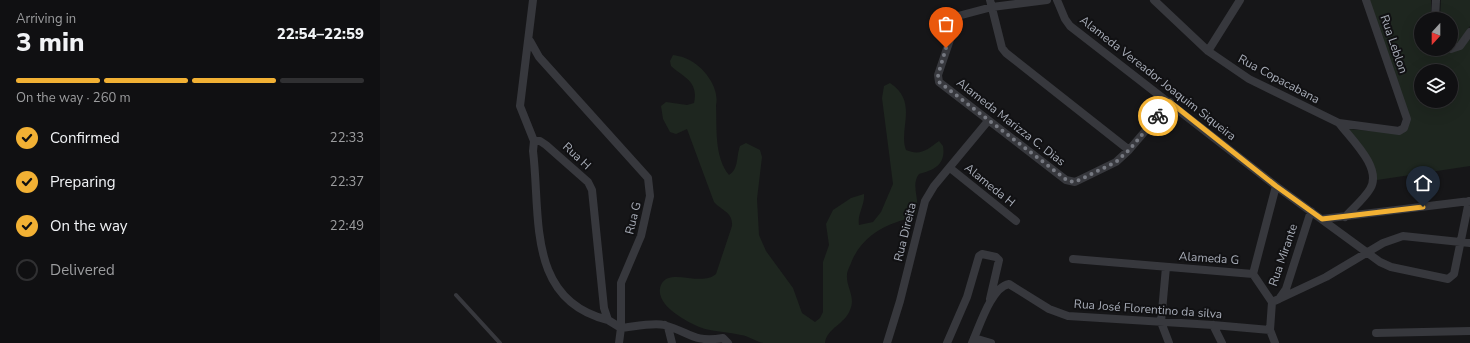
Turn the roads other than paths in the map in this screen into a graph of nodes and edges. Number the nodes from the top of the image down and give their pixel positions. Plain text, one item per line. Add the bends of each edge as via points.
1 (534, 0) edge
2 (1047, 0) edge
3 (1057, 0) edge
4 (1154, 0) edge
5 (1240, 0) edge
6 (1366, 0) edge
7 (1436, 0) edge
8 (991, 4) edge
9 (1435, 12) edge
10 (1470, 32) edge
11 (530, 41) junction
12 (1458, 47) edge
13 (1208, 51) junction
14 (1170, 102) junction
15 (1406, 119) joint
16 (988, 121) junction
17 (1339, 123) junction
18 (534, 141) junction
19 (1129, 150) junction
20 (950, 168) junction
21 (1276, 186) junction
22 (1470, 201) edge
23 (1311, 211) junction
24 (1346, 217) junction
25 (1322, 219) junction
26 (1016, 221) dead end
27 (1461, 241) junction
28 (1470, 243) edge
29 (1367, 252) junction
30 (1073, 259) dead end
31 (1166, 267) junction
32 (1253, 274) junction
33 (456, 295) dead end
34 (1276, 300) junction
35 (989, 303) junction
36 (608, 320) junction
37 (1161, 322) junction
38 (665, 325) junction
39 (1213, 325) junction
40 (621, 328) junction
41 (1270, 330) junction
42 (1470, 331) edge
43 (1376, 333) dead end
44 (973, 340) edge
45 (500, 343) edge
46 (619, 343) edge
47 (672, 343) edge
48 (728, 343) edge
49 (887, 343) edge
50 (947, 343) edge
51 (991, 343) edge
52 (1169, 343) edge
53 (1222, 343) edge
54 (1275, 343) edge

1 - 11 street
2 - 8 street
3 - 14 street, Alameda Vereador Joaquim Siqueira via 1070,26
4 - 13 street, Rua Copacabana
5 - 13 street
6 - 15 street, Rua Leblon
7 - 9 street
8 - 16 street, Alameda Marizza C. Dias via 958,16 937,79
8 - 19 street via 1002,48 1006,53
10 - 12 street
11 - 18 street via 520,106
11 - 40 street, Rua G via 539,57 648,178 650,196 641,236 620,282
13 - 17 street, Rua Copacabana via 1249,79
14 - 19 street
14 - 21 street, Alameda Vereador Joaquim Siqueira
15 - 17 street, Rua Copacabana via 1404,128 1399,131
16 - 19 street, Alameda Marizza C. Dias via 1071,182 1107,168
16 - 20 street, Rua Direita
17 - 24 street via 1369,162 1374,176 1370,189
18 - 36 street, Rua H via 546,144 588,182 592,190 603,300
18 - 36 street via 538,216 546,268 568,301 592,316
20 - 26 street, Alameda H
20 - 49 street, Rua Direita via 925,201
21 - 23 street, Alameda Vereador Joaquim Siqueira
21 - 32 street, Alameda G
22 - 24 street
22 - 27 street
23 - 25 street, Alameda Vereador Joaquim Siqueira
23 - 34 street, Rua Mirante via 1286,289
24 - 25 street
25 - 29 street, Alameda Vereador Joaquim Siqueira
27 - 28 street
27 - 29 street via 1403,236
27 - 29 street, Alameda Vereador Joaquim Siqueira via 1454,274 1448,279 1391,267
29 - 34 street via 1326,277
30 - 31 street, Alameda G
31 - 32 street, Alameda G
31 - 37 street
32 - 34 street
33 - 45 lane
34 - 41 street
35 - 37 street, Rua José Florentino da silva via 1000,288 1009,284 1059,314
35 - 44 street, Rua José Florentino da silva
35 - 50 street via 999,260 982,254 979,256 967,297
36 - 40 street
37 - 39 street, Rua José Florentino da silva
37 - 52 street
38 - 40 street
38 - 47 street via 668,327
38 - 48 street via 692,338 723,338
39 - 41 street, Rua José Florentino da silva
39 - 53 street
40 - 46 street
41 - 54 street
42 - 43 street
44 - 51 street

